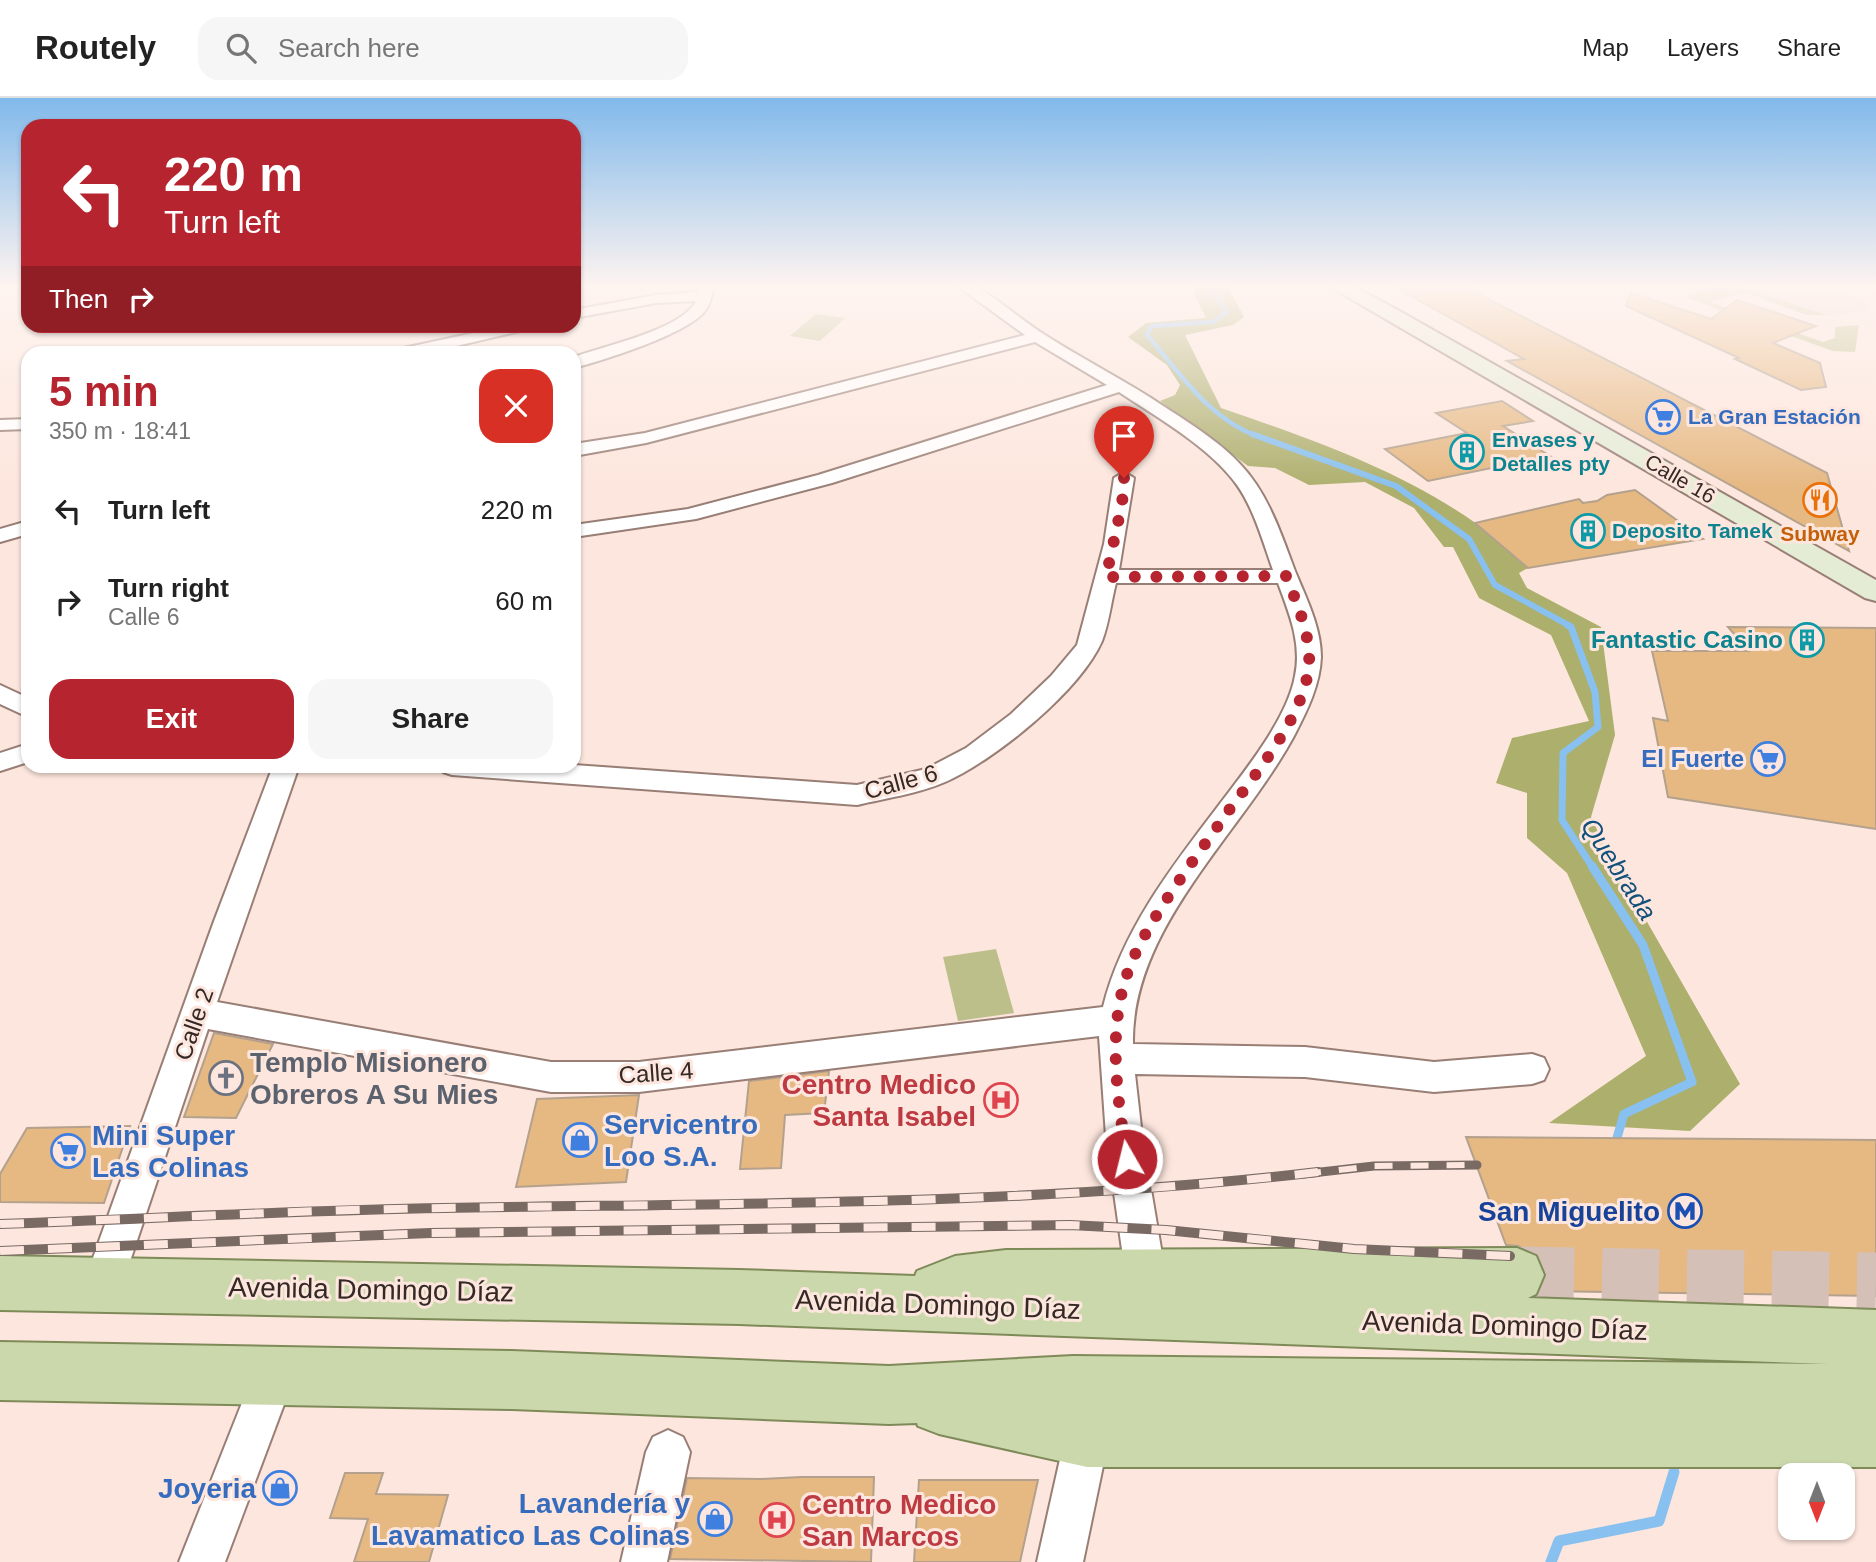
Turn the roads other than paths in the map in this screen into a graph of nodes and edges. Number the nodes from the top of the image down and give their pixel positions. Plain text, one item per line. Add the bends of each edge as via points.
1 (599, 353) edge
2 (974, 353) edge
3 (1065, 353) edge
4 (1459, 353) edge
5 (581, 360) edge
6 (1121, 386) junction
7 (21, 424) edge
8 (0, 425) edge
9 (581, 449) edge
10 (1124, 478) dead end
11 (21, 529) edge
12 (581, 530) edge
13 (0, 536) edge
14 (1286, 576) junction
15 (1106, 577) junction
16 (1876, 592) edge
17 (0, 693) edge
18 (21, 705) edge
19 (21, 755) edge
20 (0, 762) edge
21 (284, 773) edge
22 (550, 773) edge
23 (198, 1013) junction
24 (1116, 1020) junction
25 (1116, 1059) junction
26 (1532, 1069) dead end
27 (1517, 1275) tunnel mouth
28 (1146, 1278) junction
29 (0, 1283) edge
30 (104, 1283) junction
31 (897, 1303) junction
32 (1876, 1338) edge
33 (0, 1371) edge
34 (274, 1375) junction
35 (1876, 1394) edge
36 (889, 1395) junction
37 (1087, 1437) junction
38 (1876, 1437) edge
39 (668, 1452) dead end
40 (202, 1562) edge
41 (644, 1562) edge
42 (1060, 1562) edge

1 - 5 street
2 - 9 street via 646,438
3 - 6 street
4 - 16 main road, Calle 16
6 - 12 street via 825,479 689,515
6 - 14 street via 1232,466 1248,486
7 - 8 street
10 - 15 street, Calle 6
11 - 13 street
14 - 15 street
14 - 24 street via 1305,626 1307,678 1268,759 1150,926 1133,960
15 - 22 street, Calle 6 via 1089,643 1060,684 958,765 911,784 857,795
17 - 18 street
19 - 20 street
21 - 23 street, Calle 2
23 - 24 street, Calle 4 via 551,1077 652,1075
23 - 30 street, Calle 2
24 - 25 street
25 - 26 street via 1305,1062 1434,1077
25 - 28 street
27 - 28 main road
28 - 31 main road via 1006,1277 955,1283
29 - 30 main road, Avenida Domingo Díaz
30 - 31 main road, Avenida Domingo Díaz
31 - 32 main road, Avenida Domingo Díaz
33 - 34 main road
34 - 36 main road
34 - 40 street
35 - 36 main road via 1073,1385
36 - 37 main road
37 - 38 main road
37 - 42 street
39 - 41 street

